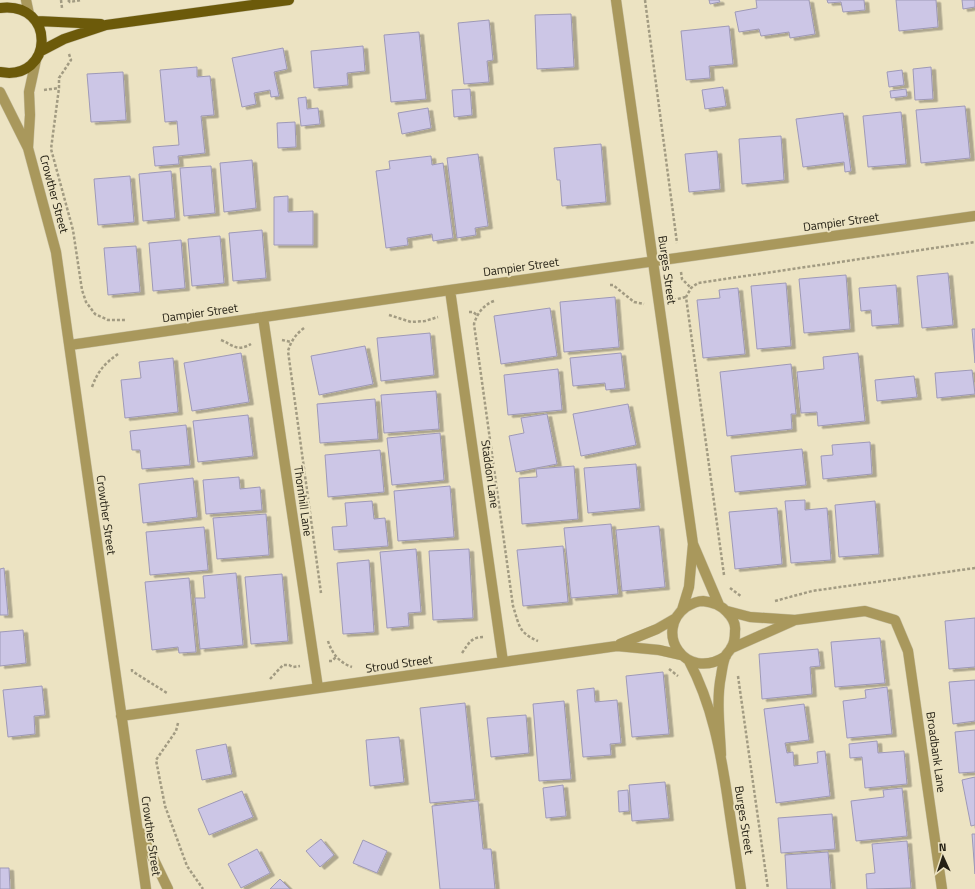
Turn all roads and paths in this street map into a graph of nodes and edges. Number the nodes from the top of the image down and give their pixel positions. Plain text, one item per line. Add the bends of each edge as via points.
1 (26, 0) edge
2 (68, 0) edge
3 (81, 0) edge
4 (288, 0) edge
5 (616, 0) edge
6 (645, 0) edge
7 (0, 8) edge
8 (29, 14) junction
9 (37, 21) junction
10 (106, 24) junction
11 (38, 56) junction
12 (71, 60) dead end
13 (0, 72) edge
14 (59, 88) junction
15 (38, 91) dead end
16 (0, 92) edge
17 (28, 148) junction
18 (975, 216) edge
19 (676, 236) dead end
20 (975, 242) edge
21 (653, 262) junction
22 (682, 279) dead end
23 (607, 284) dead end
24 (691, 288) junction
25 (450, 290) junction
26 (686, 297) junction
27 (498, 299) dead end
28 (673, 299) dead end
29 (645, 304) dead end
30 (473, 312) dead end
31 (477, 314) junction
32 (383, 315) dead end
33 (263, 317) junction
34 (436, 317) dead end
35 (126, 320) dead end
36 (307, 326) dead end
37 (219, 340) dead end
38 (286, 340) dead end
39 (291, 342) junction
40 (250, 344) dead end
41 (70, 345) junction
42 (122, 352) dead end
43 (92, 388) dead end
44 (694, 544) junction
45 (975, 568) edge
46 (725, 580) dead end
47 (727, 584) dead end
48 (749, 599) dead end
49 (323, 601) dead end
50 (770, 601) dead end
51 (723, 608) junction
52 (679, 614) junction
53 (795, 620) junction
54 (520, 628) junction
55 (516, 632) dead end
56 (483, 638) dead end
57 (328, 640) dead end
58 (540, 642) dead end
59 (617, 646) junction
60 (729, 652) junction
61 (461, 654) dead end
62 (336, 657) junction
63 (685, 658) junction
64 (332, 661) dead end
65 (503, 662) junction
66 (131, 663) dead end
67 (664, 666) dead end
68 (293, 667) dead end
69 (358, 669) dead end
70 (738, 671) dead end
71 (680, 677) dead end
72 (269, 680) dead end
73 (318, 688) junction
74 (172, 694) dead end
75 (121, 716) junction
76 (178, 722) dead end
77 (721, 755) junction
78 (136, 824) junction
79 (146, 889) edge
80 (168, 889) edge
81 (203, 889) edge
82 (741, 889) edge
83 (768, 889) edge
84 (942, 889) edge

1 - 8 street
2 - 3 path
4 - 10 main road
5 - 21 street, Burges Street
6 - 19 path
7 - 8 main road via 20,9
8 - 9 main road
9 - 10 main road
9 - 11 main road via 43,41
10 - 11 main road via 64,39
11 - 13 main road via 28,68 19,72
11 - 17 street, Crowther Street via 29,92
12 - 14 path via 59,78
14 - 15 path
14 - 35 path via 51,149 73,230 82,290 86,302 95,314 108,320
16 - 17 street, Crowther Street
17 - 41 street, Crowther Street via 56,252
18 - 21 street, Dampier Street
20 - 24 path via 698,283
21 - 25 street, Dampier Street
21 - 44 street, Burges Street
22 - 24 path
23 - 29 path via 613,285 634,302
24 - 26 path
25 - 33 street, Dampier Street
25 - 65 street, Staddon Lane
26 - 28 path
26 - 46 path
27 - 31 path
30 - 31 path
31 - 54 path via 474,324 513,606
32 - 34 path via 411,322
33 - 41 street, Dampier Street
33 - 73 street, Thornhill Lane
36 - 39 path via 298,332
37 - 40 path via 238,348
38 - 39 path
39 - 49 path via 288,351
41 - 75 street, Crowther Street
42 - 43 path via 106,363
44 - 51 street, Burges Street
44 - 52 street, Burges Street via 689,587
45 - 50 path via 812,591
47 - 48 path via 742,597
51 - 52 street via 700,601
51 - 53 street via 750,617
51 - 60 street via 736,628
52 - 59 street via 657,629
52 - 63 street via 673,628 673,638 676,647
53 - 60 street
53 - 84 street, Broadbank Lane via 865,611 895,620 908,651
54 - 55 path
54 - 58 path via 528,637
56 - 61 path via 476,637
57 - 62 path
59 - 63 street, Stroud Street via 659,650
59 - 65 street, Stroud Street
60 - 63 street via 717,661 707,664 698,664
60 - 77 street, Burges Street via 721,678
62 - 64 path
62 - 69 path via 346,665
63 - 77 street, Burges Street via 700,681
65 - 73 street, Stroud Street
66 - 74 path via 132,671
67 - 71 path
68 - 72 path via 284,665
70 - 83 path
73 - 75 street, Stroud Street
75 - 78 street, Crowther Street
76 - 81 path via 176,731 156,760 165,806 187,866
77 - 82 street, Burges Street
78 - 79 street, Crowther Street
78 - 80 street

